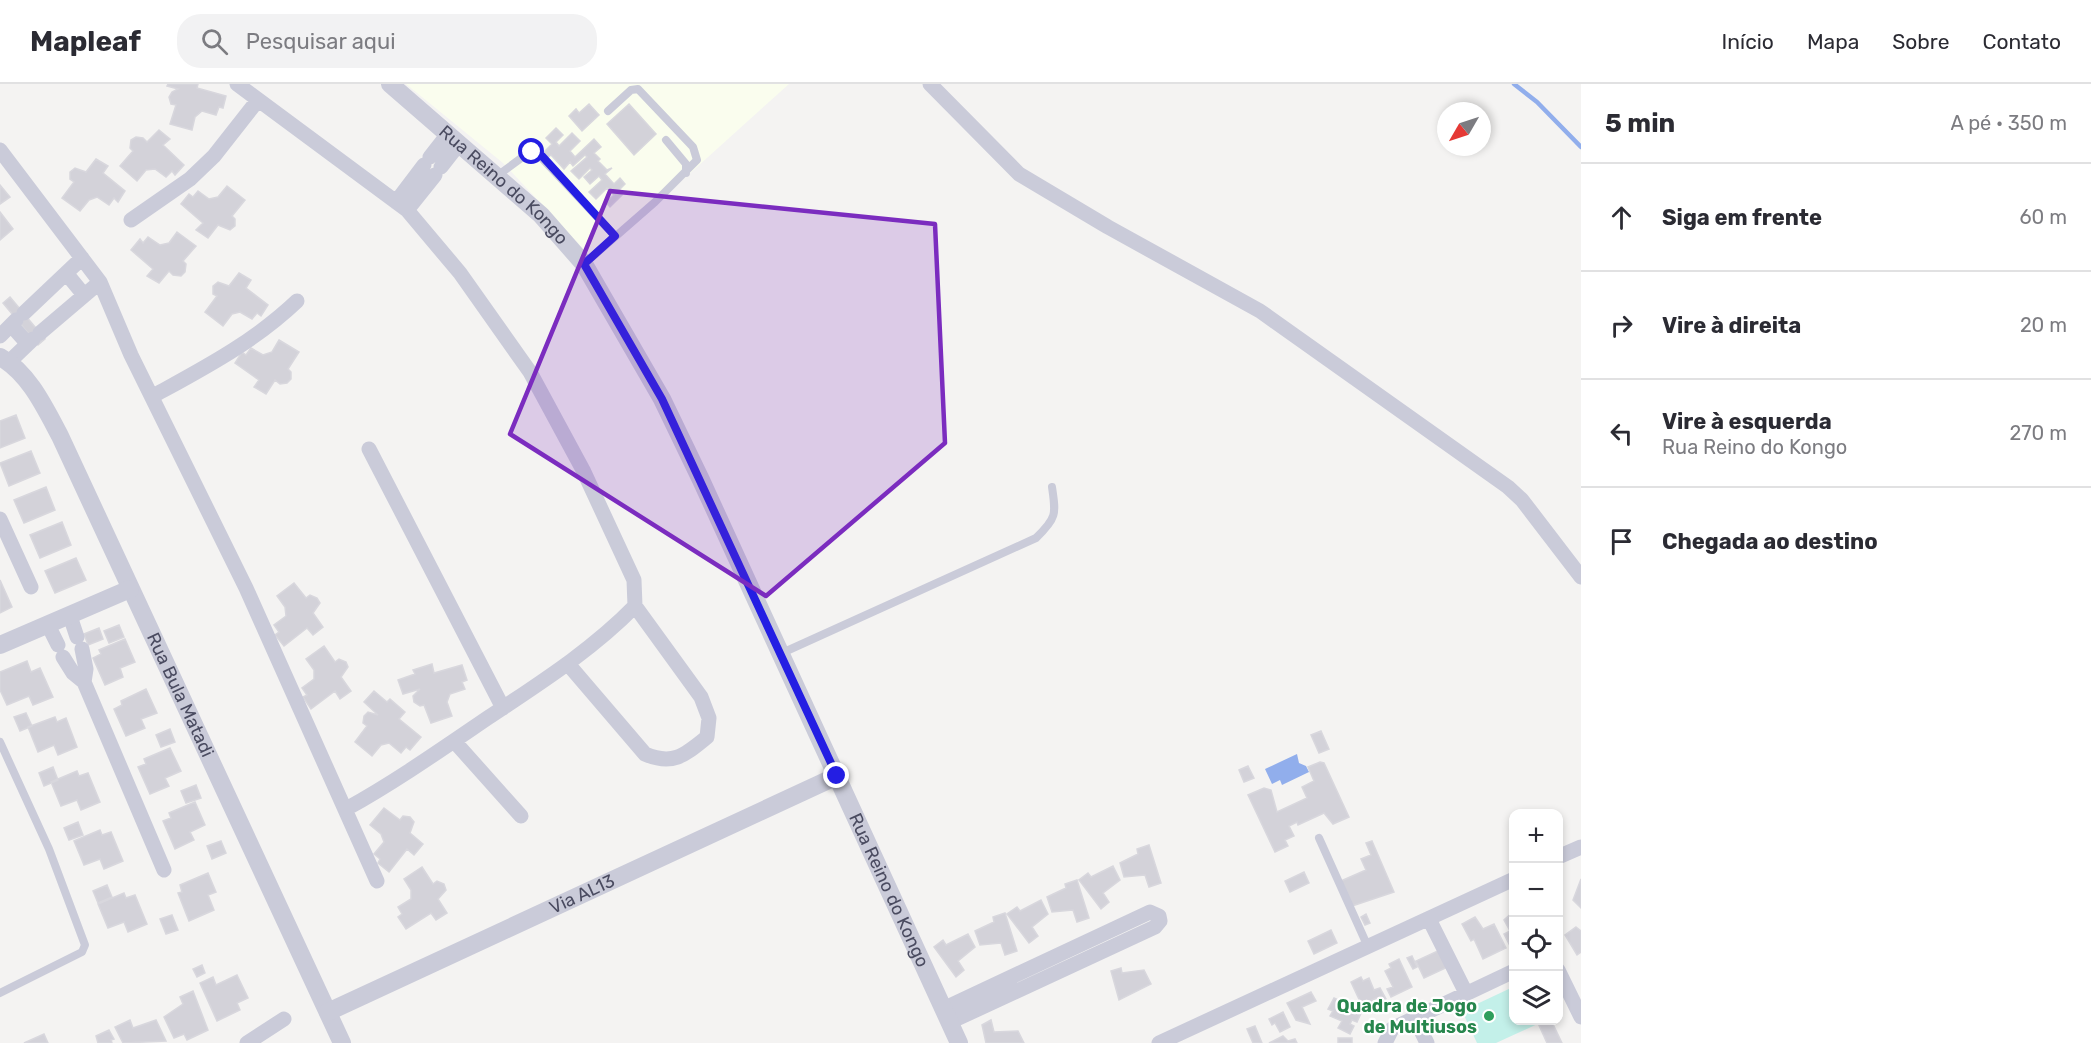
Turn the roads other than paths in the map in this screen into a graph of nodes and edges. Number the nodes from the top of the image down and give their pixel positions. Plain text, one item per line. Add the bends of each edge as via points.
1 (237, 84) edge
2 (390, 84) edge
3 (930, 84) edge
4 (258, 100) junction
5 (608, 111) dead end
6 (454, 139) junction
7 (666, 140) dead end
8 (0, 150) edge
9 (697, 160) junction
10 (684, 161) junction
11 (496, 176) junction
12 (684, 176) junction
13 (401, 206) junction
14 (131, 220) dead end
15 (615, 236) junction
16 (82, 258) junction
17 (584, 264) junction
18 (66, 273) junction
19 (100, 282) junction
20 (84, 295) junction
21 (297, 301) dead end
22 (17, 319) junction
23 (0, 336) edge
24 (33, 338) junction
25 (4, 360) edge
26 (153, 396) junction
27 (369, 449) dead end
28 (1052, 487) dead end
29 (0, 519) edge
30 (4, 541) edge
31 (1581, 577) edge
32 (31, 587) dead end
33 (130, 589) junction
34 (635, 606) junction
35 (70, 616) junction
36 (48, 625) junction
37 (0, 645) edge
38 (782, 653) junction
39 (568, 664) junction
40 (84, 682) junction
41 (503, 708) junction
42 (454, 741) junction
43 (0, 742) edge
44 (837, 776) junction
45 (346, 809) junction
46 (521, 816) dead end
47 (1319, 838) dead end
48 (1581, 847) edge
49 (1563, 855) edge
50 (164, 870) dead end
51 (377, 881) dead end
52 (1509, 881) edge
53 (1429, 919) junction
54 (1368, 947) junction
55 (1558, 971) edge
56 (1509, 973) edge
57 (0, 993) edge
58 (1466, 993) junction
59 (328, 1012) junction
60 (946, 1016) junction
61 (1581, 1017) edge
62 (1415, 1018) junction
63 (284, 1019) dead end
64 (247, 1043) edge
65 (342, 1043) edge
66 (959, 1043) edge
67 (1159, 1043) edge
68 (1385, 1043) edge
69 (1426, 1043) edge

1 - 4 street
2 - 6 street, Rua Reino do Kongo
3 - 31 street via 1019,174 1260,310 1508,487
4 - 13 street
4 - 14 street via 214,156
5 - 9 lane via 631,90 638,89 694,149
6 - 11 street, Rua Reino do Kongo
6 - 13 street
7 - 10 lane
8 - 16 street
9 - 10 lane via 691,164
9 - 12 lane
10 - 12 lane
11 - 15 lane via 536,152
11 - 17 street, Rua Reino do Kongo via 541,215
12 - 15 lane
13 - 34 street via 460,273 530,372 621,551 634,580
15 - 17 lane
16 - 18 street
16 - 19 street
17 - 38 street, Rua Reino do Kongo via 662,399
18 - 20 street
18 - 22 street
19 - 20 street
19 - 26 street
20 - 24 street
21 - 26 street via 270,327
22 - 23 street
22 - 24 street
24 - 25 street
25 - 33 street, Rua Bula Matadi via 40,399 50,417
26 - 45 street
27 - 41 street
28 - 38 lane via 1056,513 1036,538
29 - 30 street
30 - 32 street
33 - 35 street
33 - 59 street, Rua Bula Matadi
34 - 39 street
34 - 39 street via 701,697 708,718 707,737 675,759 658,760 645,754
35 - 36 street
35 - 40 street via 86,669
36 - 37 street
36 - 40 street via 73,673
38 - 44 street, Rua Reino do Kongo
39 - 41 street
40 - 50 street
41 - 42 street
42 - 45 street
42 - 46 street
43 - 57 lane via 49,849 85,945 82,952
44 - 59 street, Via AL13
44 - 60 street, Rua Reino do Kongo
45 - 51 street
47 - 54 lane
48 - 49 street
52 - 53 street
53 - 54 street
53 - 58 street
54 - 67 street
55 - 61 street
56 - 58 street
58 - 62 street
59 - 65 street, Rua Bula Matadi
60 - 60 street via 1155,927 1159,916 1150,912
60 - 66 street, Rua Reino do Kongo
62 - 68 street via 1392,1029
62 - 69 street
63 - 64 street

